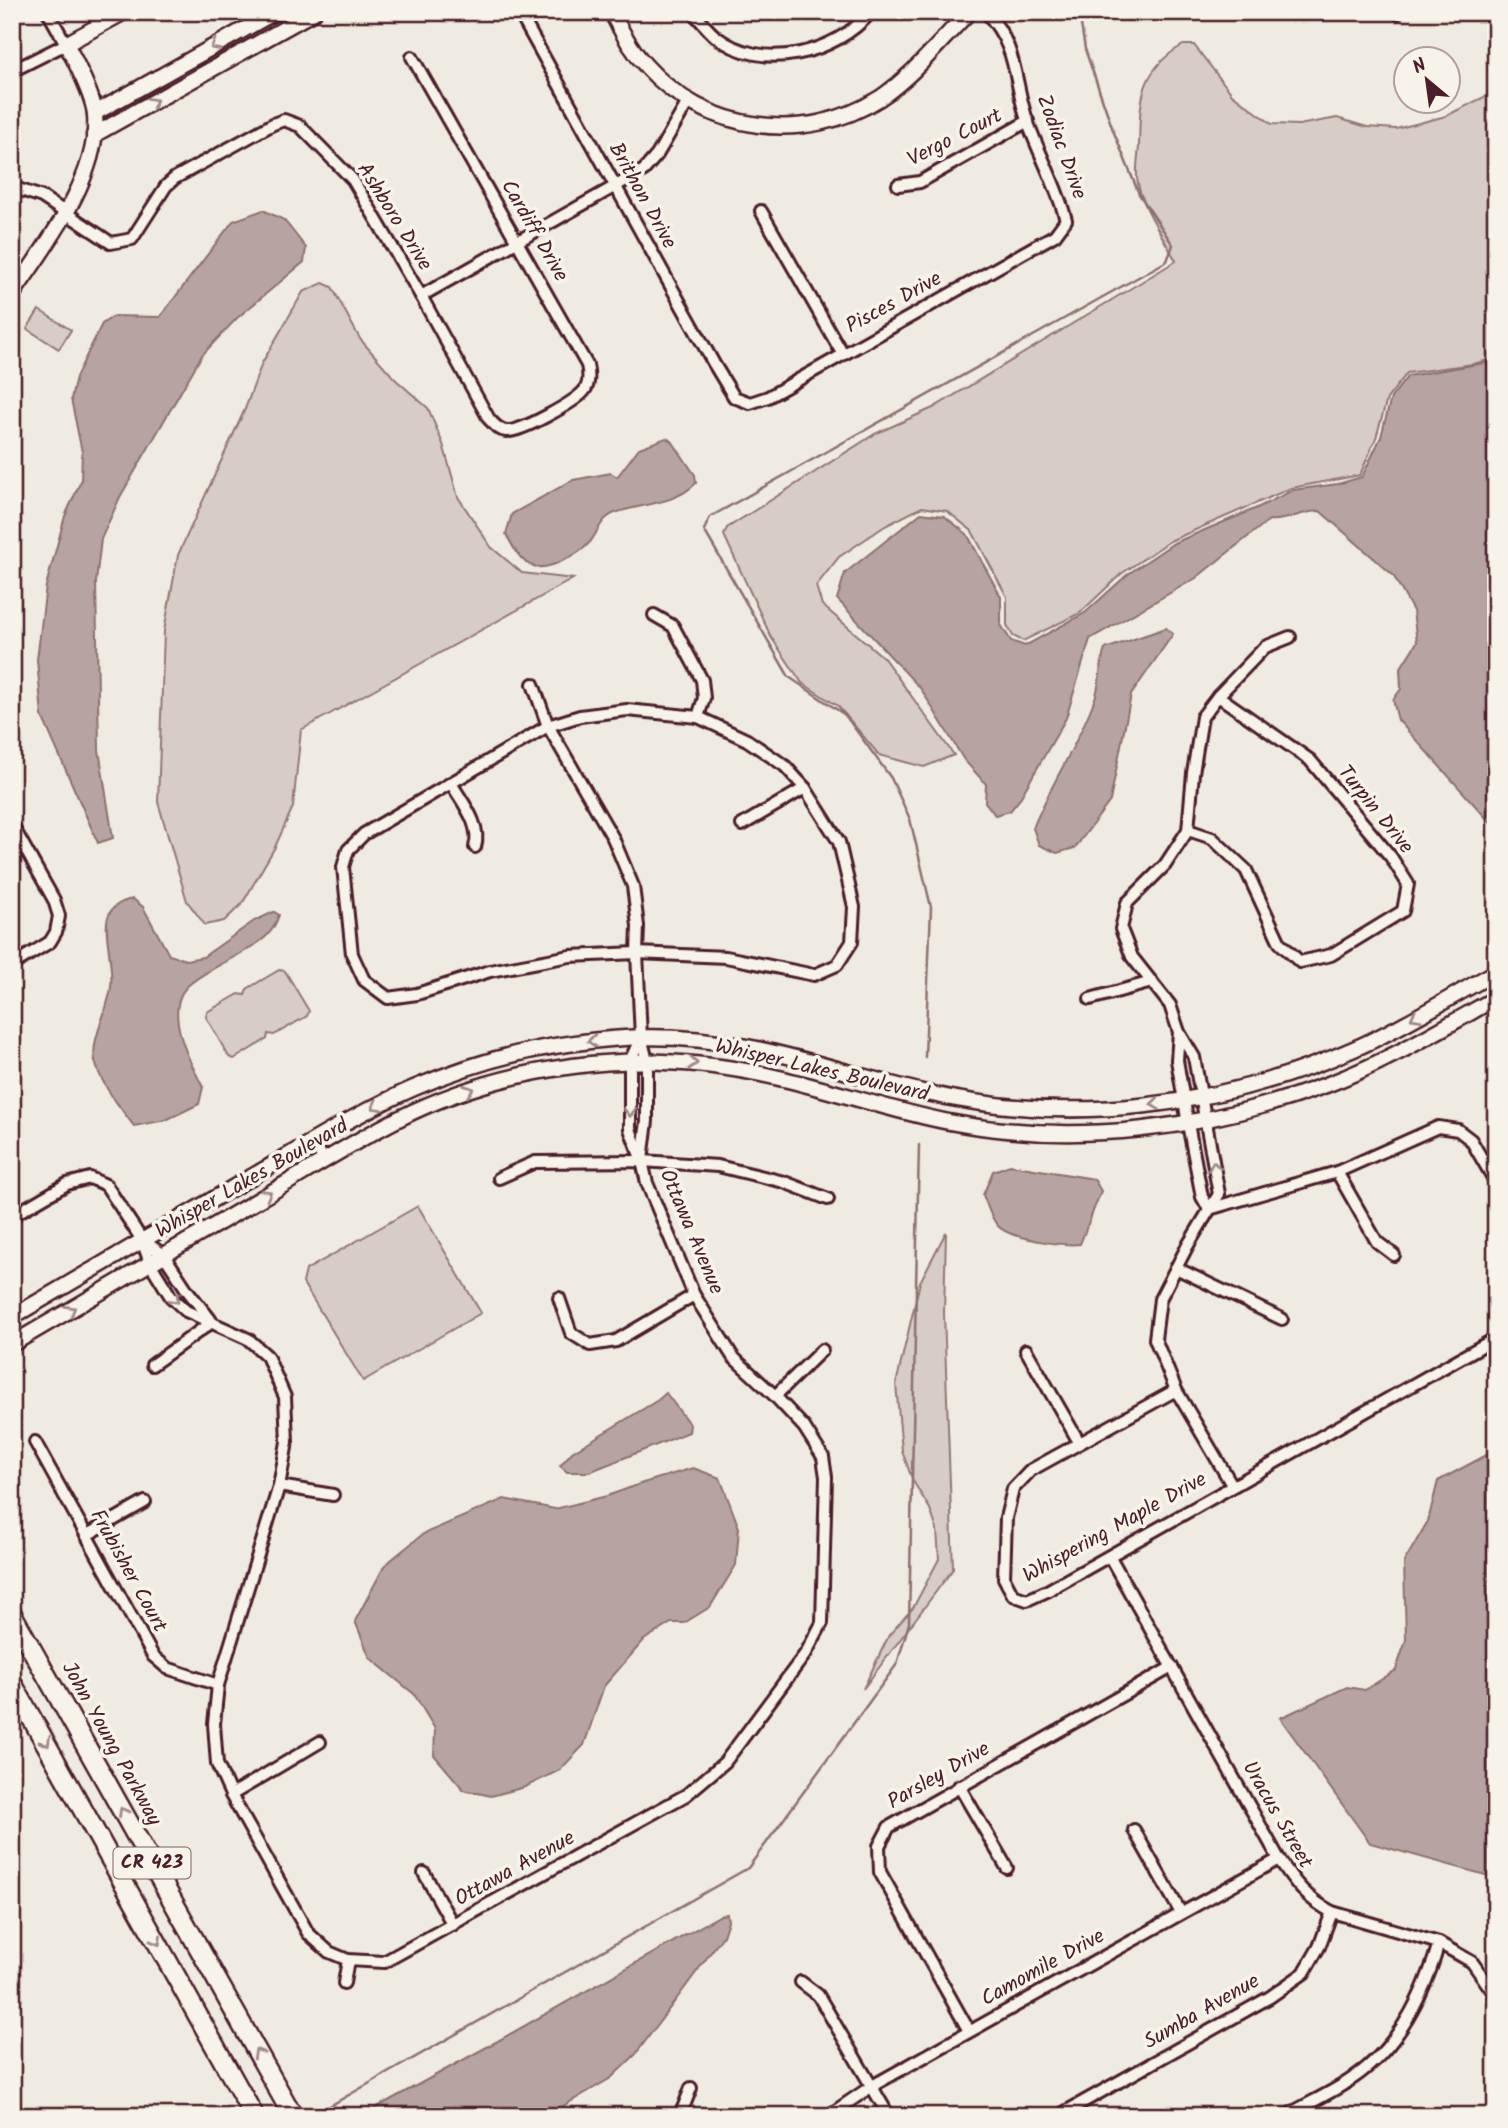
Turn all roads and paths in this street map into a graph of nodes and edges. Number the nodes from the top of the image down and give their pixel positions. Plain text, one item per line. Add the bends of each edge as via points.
1 (48, 12) edge
2 (124, 12) edge
3 (275, 12) edge
4 (314, 12) edge
5 (519, 12) edge
6 (611, 12) edge
7 (693, 12) edge
8 (871, 12) edge
9 (969, 12) edge
10 (986, 12) edge
11 (66, 44) junction
12 (412, 57) dead end
13 (12, 71) edge
14 (688, 103) junction
15 (95, 113) junction
16 (1028, 121) junction
17 (94, 135) junction
18 (898, 185) dead end
19 (12, 187) edge
20 (615, 187) junction
21 (761, 211) dead end
22 (67, 213) junction
23 (1066, 220) joint
24 (518, 242) junction
25 (12, 295) edge
26 (421, 296) junction
27 (842, 353) junction
28 (734, 397) joint
29 (550, 413) joint
30 (654, 615) dead end
31 (1290, 637) dead end
32 (533, 684) dead end
33 (1218, 696) junction
34 (698, 717) junction
35 (548, 726) junction
36 (451, 783) junction
37 (805, 788) junction
38 (12, 825) edge
39 (742, 825) dead end
40 (1188, 830) junction
41 (475, 847) dead end
42 (637, 953) junction
43 (12, 965) edge
44 (1496, 972) edge
45 (1152, 982) junction
46 (1496, 998) edge
47 (1090, 999) dead end
48 (1438, 1004) junction
49 (1449, 1024) junction
50 (1179, 1032) junction
51 (641, 1037) junction
52 (630, 1061) junction
53 (648, 1061) junction
54 (1202, 1097) junction
55 (1184, 1100) junction
56 (1206, 1120) junction
57 (1188, 1124) junction
58 (314, 1141) junction
59 (324, 1161) junction
60 (642, 1161) junction
61 (1337, 1172) junction
62 (499, 1178) dead end
63 (1496, 1183) edge
64 (828, 1199) dead end
65 (1209, 1209) junction
66 (12, 1216) edge
67 (142, 1240) junction
68 (164, 1255) junction
69 (1394, 1255) dead end
70 (150, 1264) junction
71 (1175, 1268) junction
72 (694, 1295) junction
73 (559, 1298) dead end
74 (12, 1317) edge
75 (1282, 1319) dead end
76 (212, 1322) junction
77 (1496, 1338) edge
78 (12, 1344) edge
79 (822, 1350) dead end
80 (1026, 1350) dead end
81 (152, 1365) dead end
82 (1176, 1390) junction
83 (775, 1396) junction
84 (35, 1442) dead end
85 (1079, 1442) junction
86 (1232, 1485) junction
87 (279, 1486) junction
88 (333, 1495) dead end
89 (145, 1502) dead end
90 (86, 1535) junction
91 (1110, 1557) junction
92 (12, 1614) edge
93 (1172, 1667) junction
94 (12, 1683) edge
95 (218, 1685) junction
96 (320, 1742) dead end
97 (959, 1786) junction
98 (231, 1795) junction
99 (1134, 1830) dead end
100 (1279, 1860) junction
101 (1007, 1868) dead end
102 (424, 1873) dead end
103 (1332, 1912) junction
104 (1181, 1913) junction
105 (453, 1925) junction
106 (1438, 1943) junction
107 (348, 1960) junction
108 (801, 1982) dead end
109 (344, 1983) dead end
110 (1496, 1996) edge
111 (969, 2031) junction
112 (872, 2086) junction
113 (691, 2088) dead end
114 (292, 2114) edge
115 (254, 2116) edge
116 (680, 2116) edge
117 (828, 2116) edge
118 (889, 2116) edge
119 (1058, 2116) edge
120 (1286, 2116) edge

1 - 11 street
2 - 11 street
3 -> 15 street
17 -> 4 street
5 - 20 street, Brithon Drive
6 - 14 street via 646,66
7 - 8 street via 716,37 751,54 794,56 834,42
9 - 14 street via 889,91 842,117 811,125 765,127
10 - 16 street, Zodiac Drive via 1000,27 1013,56
11 - 13 street
11 - 15 street
12 - 24 street, Cardiff Drive
14 - 20 street via 649,165
15 - 17 street
16 - 18 street, Vergo Court via 920,182
16 - 23 street, Zodiac Drive
17 - 22 street
19 - 22 street, Ashboro Drive
20 - 24 street
20 - 28 street, Brithon Drive
21 - 27 street
22 - 25 street
22 - 26 street, Ashboro Drive via 111,243 132,239 175,178 284,120 300,126 353,180
23 - 27 street, Pisces Drive via 1055,235
24 - 26 street
24 - 29 street, Cardiff Drive via 587,365 586,390
26 - 29 street, Ashboro Drive via 497,428 508,432 520,429
27 - 28 street, Pisces Drive via 768,397 750,403
30 - 34 street via 673,626 702,680 704,698
31 - 33 street via 1265,647
32 - 35 street, Ottawa Avenue
33 - 40 street via 1202,717
33 - 40 street, Turpin Drive via 1310,760 1408,884 1403,911 1331,955 1300,962 1280,943 1246,870 1212,838
34 - 35 street via 627,710
34 - 37 street via 747,740 785,766
35 - 36 street
35 - 42 street, Ottawa Avenue via 612,838 633,886
36 - 41 street via 475,825
36 - 42 street via 363,834 348,850 343,867 352,954 364,980 388,998 503,968 570,956
37 - 39 street
37 - 42 street via 839,842 853,907 852,943 837,965 814,975 726,957
38 - 43 street via 59,916 50,942
40 - 45 street via 1165,865 1127,903 1121,929 1132,957
42 - 51 street, Ottawa Avenue
44 - 48 street, Whisper Lakes Boulevard
45 - 47 street
45 - 50 street via 1170,1005
46 - 49 street, Whisper Lakes Boulevard
48 - 49 street
48 -> 54 street, Whisper Lakes Boulevard via 1312,1067
49 - 56 street, Whisper Lakes Boulevard via 1329,1084
50 - 54 street via 1194,1057
50 - 55 street via 1177,1060
51 - 52 street, Ottawa Avenue
51 - 53 street, Ottawa Avenue
55 -> 51 street, Whisper Lakes Boulevard via 1118,1109 990,1104 928,1093 740,1045
51 -> 58 street, Whisper Lakes Boulevard via 575,1043 451,1073
52 - 53 street, Whisper Lakes Boulevard
59 -> 52 street, Whisper Lakes Boulevard via 397,1119 471,1089 543,1070
52 -> 60 street, Ottawa Avenue via 630,1129
53 -> 57 street, Whisper Lakes Boulevard via 733,1068 951,1122 1014,1130 1069,1134
53 - 60 street, Ottawa Avenue
54 - 55 street, Whisper Lakes Boulevard
54 - 56 street
55 - 57 street
56 - 57 street, Whisper Lakes Boulevard
65 -> 56 street via 1219,1194
57 - 65 street via 1202,1197
58 - 59 street
58 - 67 street, Whisper Lakes Boulevard
68 -> 59 street, Whisper Lakes Boulevard
60 - 62 street via 535,1162
60 - 64 street via 718,1166 784,1181
60 - 72 street, Ottawa Avenue
61 - 63 street via 1438,1127 1458,1130 1471,1140
61 - 65 street
61 - 69 street via 1377,1242
65 - 71 street
66 - 67 street via 67,1184 90,1178 107,1185
67 - 68 street, Ottawa Avenue
67 - 70 street, Ottawa Avenue
67 - 74 street, Whisper Lakes Boulevard
68 - 70 street, Whisper Lakes Boulevard
68 - 76 street, Ottawa Avenue
70 -> 76 street, Ottawa Avenue via 171,1297 186,1311
78 -> 70 street, Whisper Lakes Boulevard
71 - 75 street
71 - 82 street via 1160,1299 1155,1339
72 - 73 street via 616,1341 590,1345 572,1333
72 - 83 street, Ottawa Avenue via 733,1357
76 - 81 street
76 - 87 street, Ottawa Avenue via 248,1339 267,1356 285,1397 287,1442
77 - 86 street, Whispering Maple Drive
79 - 83 street
80 - 85 street
82 - 85 street, Whispering Maple Drive
82 - 86 street
83 - 105 street, Ottawa Avenue via 817,1447 827,1476 822,1623 806,1653 724,1762 686,1795
84 - 90 street, Frubisher Court
85 - 91 street, Whispering Maple Drive via 1031,1470 1013,1489 1006,1518 1004,1578 1013,1595 1027,1600
86 - 91 street, Whispering Maple Drive
87 - 88 street
87 - 95 street, Ottawa Avenue
89 - 90 street
90 - 95 street, Frubisher Court via 153,1656 167,1668
91 - 93 street, Uracus Street
114 -> 92 highway, John Young Parkway / CR 423
93 - 97 street, Parsley Drive
93 - 100 street, Uracus Street
94 -> 115 highway, CR 423
95 - 98 street, Ottawa Avenue via 214,1724 217,1764
96 - 98 street
97 - 101 street
97 - 111 street, Parsley Drive via 889,1827 879,1846 880,1872
98 - 107 street, Ottawa Avenue via 308,1933 329,1952
99 - 104 street
100 - 103 street, Uracus Street via 1297,1887
100 - 104 street, Camomile Drive
102 - 105 street
103 - 106 street, Uracus Street
103 - 119 street, Sumba Avenue via 1304,1973 1270,1997
104 - 111 street, Camomile Drive
105 - 107 street, Ottawa Avenue via 384,1962
106 - 110 street, Uracus Street via 1472,1962
106 - 120 street via 1412,2012 1385,2051 1353,2078
107 - 109 street
108 - 112 street via 818,1995
111 - 112 street, Camomile Drive
112 - 117 street, Camomile Drive
112 - 118 street
113 - 116 street

